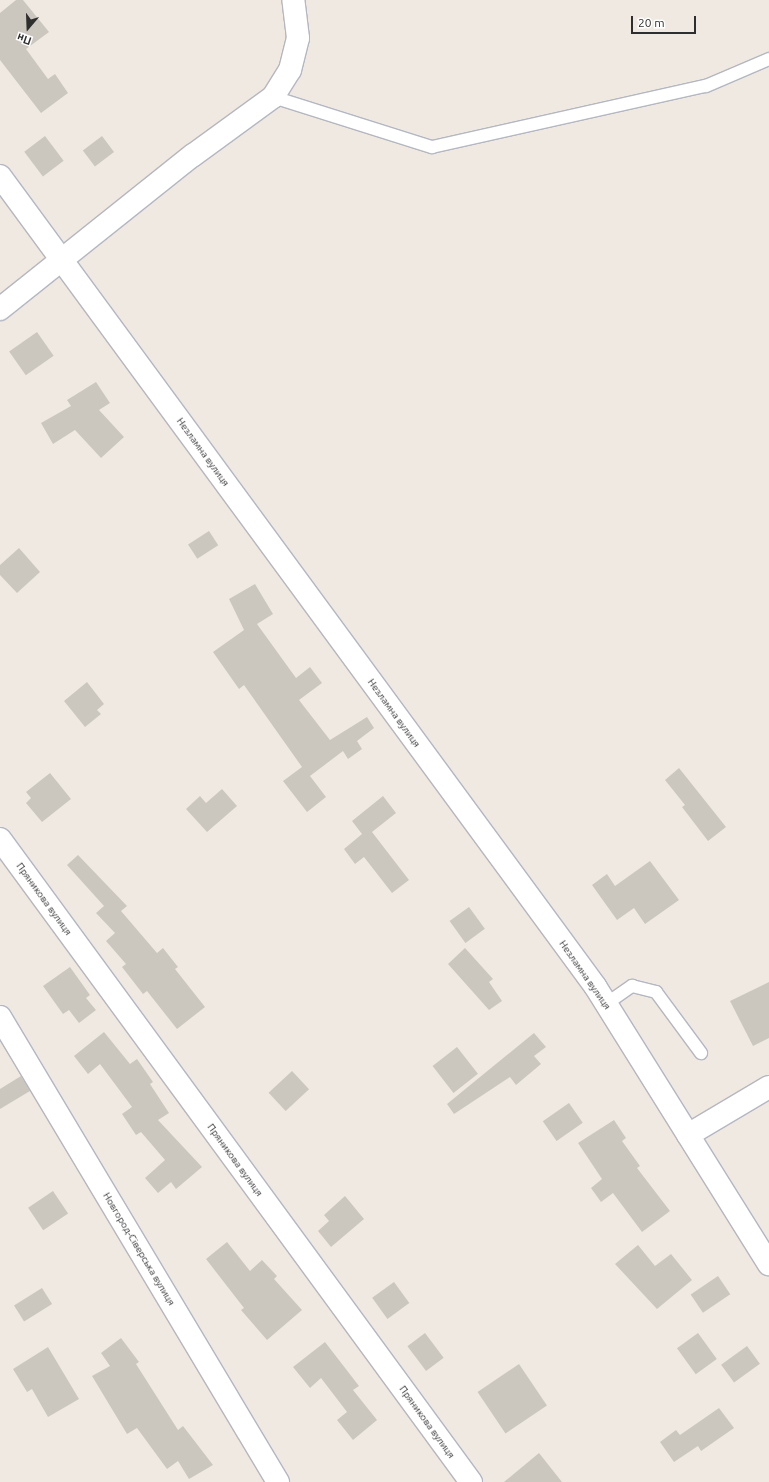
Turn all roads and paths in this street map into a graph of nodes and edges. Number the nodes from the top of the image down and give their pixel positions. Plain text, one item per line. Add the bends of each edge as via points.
1 (293, 0) edge
2 (769, 59) edge
3 (273, 97) junction
4 (0, 176) edge
5 (62, 260) junction
6 (0, 309) edge
7 (0, 839) edge
8 (606, 1004) junction
9 (0, 1017) edge
10 (701, 1052) dead end
11 (769, 1087) edge
12 (688, 1135) junction
13 (769, 1264) edge
14 (278, 1482) edge
15 (471, 1482) edge

1 - 3 street via 298,38 290,70
2 - 3 lane via 706,86 432,147
3 - 5 street via 192,156
4 - 5 street, Незламна вулиця
5 - 6 street
5 - 8 street, Незламна вулиця
7 - 15 street, Пряникова вулиця
8 - 10 lane via 632,986 656,992
8 - 12 street, Незламна вулиця
9 - 14 street, Новгород-Сіверська вулиця
11 - 12 street
12 - 13 street, Незламна вулиця

